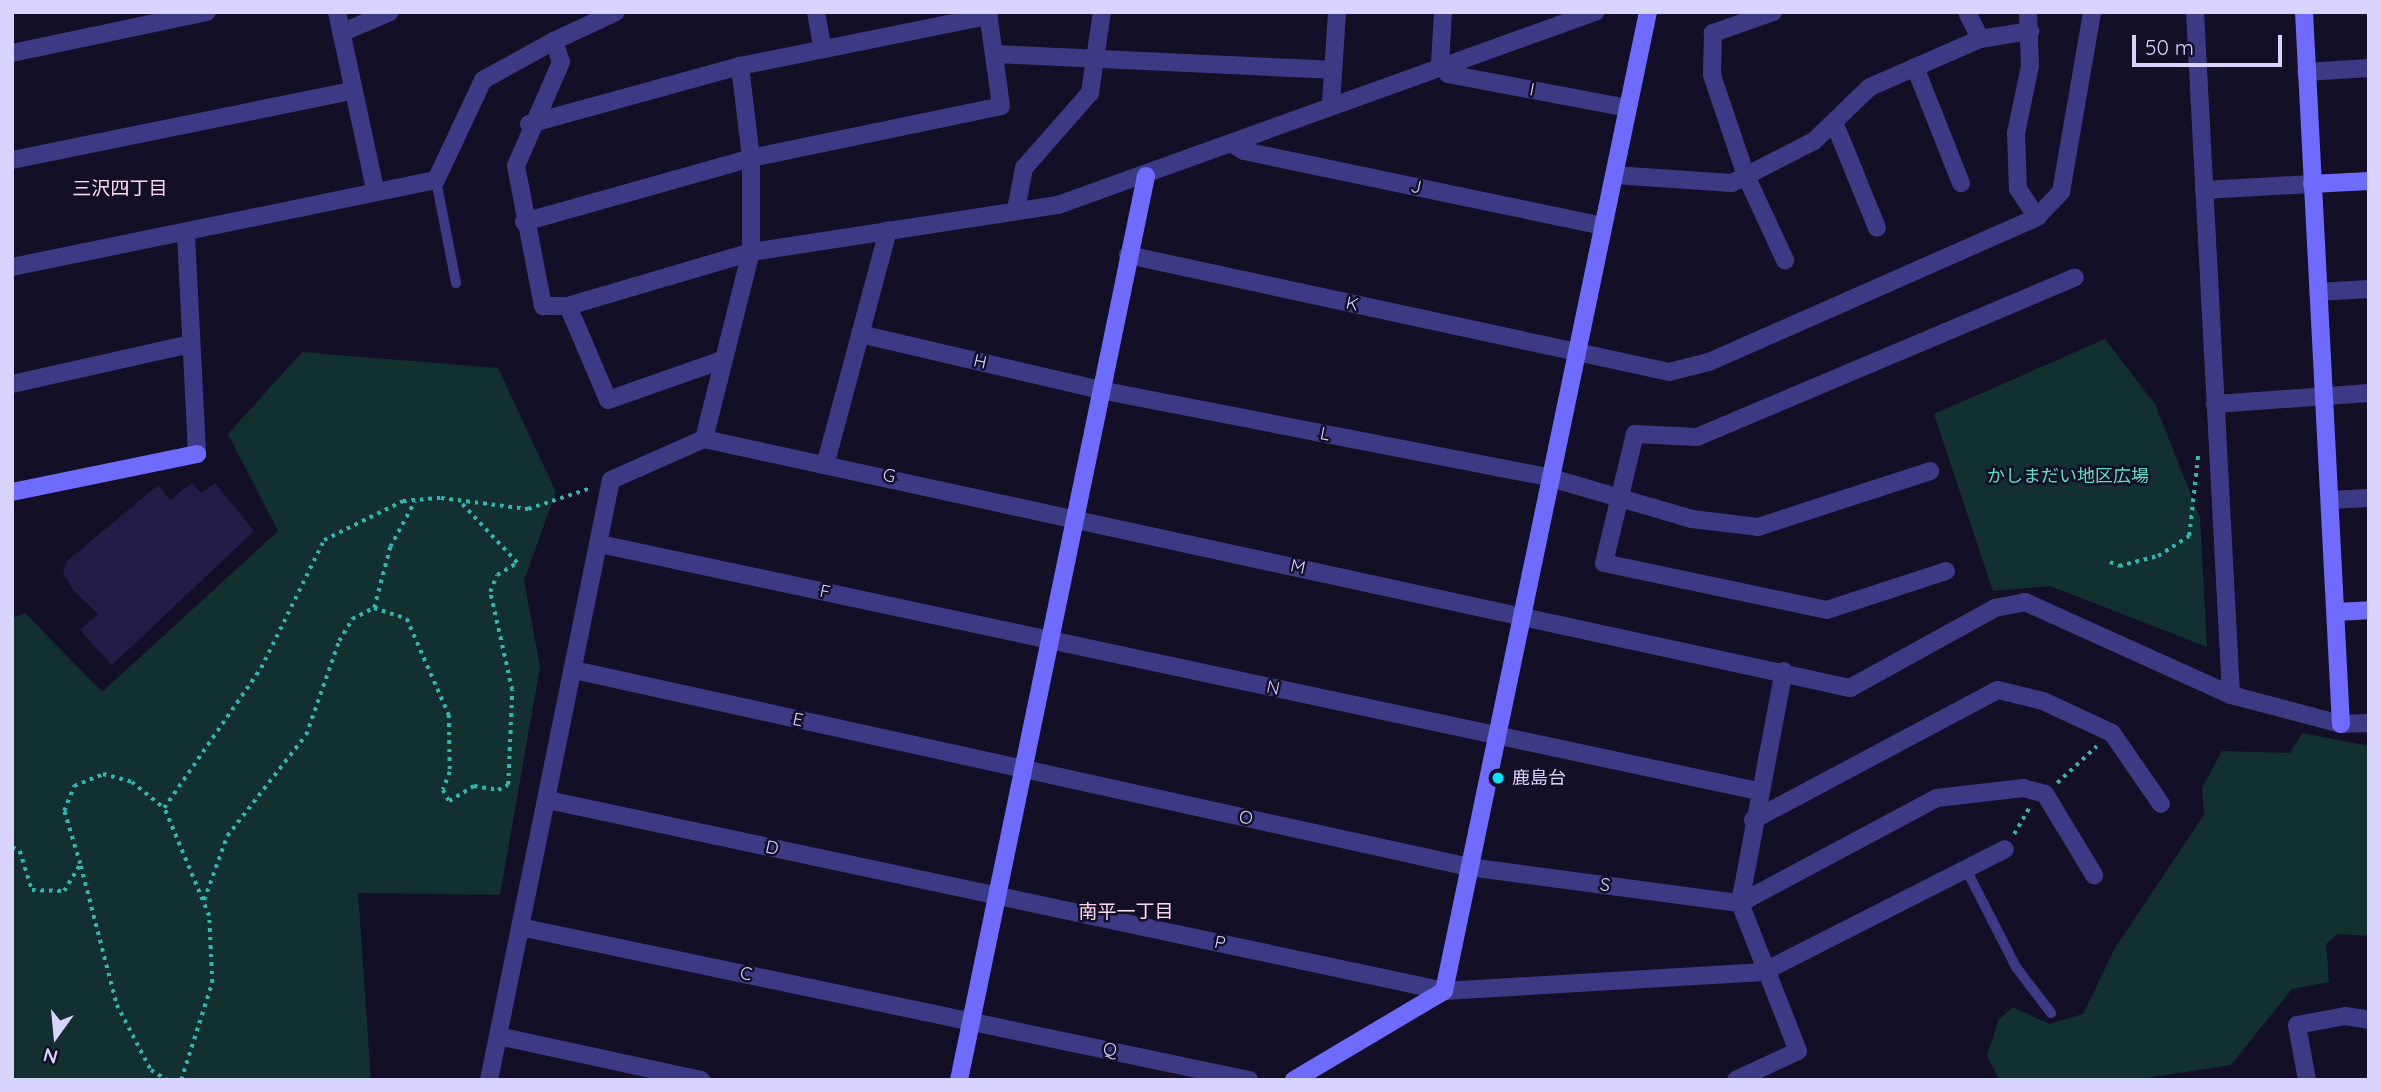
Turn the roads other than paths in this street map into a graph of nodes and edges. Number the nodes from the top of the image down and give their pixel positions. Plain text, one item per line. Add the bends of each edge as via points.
1 (207, 12) edge
2 (337, 12) edge
3 (390, 12) edge
4 (616, 12) edge
5 (816, 12) edge
6 (1102, 12) edge
7 (1338, 12) edge
8 (1443, 12) edge
9 (1595, 12) edge
10 (1648, 12) edge
11 (1773, 12) edge
12 (1967, 12) edge
13 (2028, 12) edge
14 (2092, 12) edge
15 (2195, 12) edge
16 (2304, 12) edge
17 (988, 14) edge
18 (1543, 21) edge
19 (2030, 31) junction
20 (341, 33) junction
21 (1980, 39) junction
22 (554, 41) junction
23 (822, 47) junction
24 (12, 53) edge
25 (996, 54) junction
26 (1100, 57) junction
27 (1440, 64) junction
28 (740, 66) junction
29 (1915, 67) junction
30 (2369, 68) edge
31 (1331, 70) junction
32 (2306, 72) junction
33 (351, 91) junction
34 (1331, 103) junction
35 (1628, 108) junction
36 (1834, 122) junction
37 (529, 124) junction
38 (1231, 143) junction
39 (751, 159) junction
40 (12, 160) edge
41 (1614, 175) junction
42 (1146, 176) junction
43 (1746, 176) junction
44 (436, 180) junction
45 (2369, 181) edge
46 (1961, 183) dead end
47 (2312, 184) junction
48 (375, 190) junction
49 (2204, 190) junction
50 (1016, 210) junction
51 (2037, 217) junction
52 (524, 222) junction
53 (1603, 226) junction
54 (1877, 228) dead end
55 (888, 230) junction
56 (186, 235) junction
57 (751, 252) junction
58 (1128, 256) junction
59 (1785, 260) dead end
60 (13, 265) edge
61 (2075, 277) dead end
62 (456, 284) dead end
63 (2369, 289) edge
64 (2318, 292) junction
65 (568, 306) junction
66 (860, 334) junction
67 (191, 344) junction
68 (1577, 352) junction
69 (722, 360) junction
70 (12, 384) edge
71 (1100, 390) junction
72 (2369, 393) edge
73 (2325, 395) junction
74 (2215, 404) junction
75 (704, 439) junction
76 (826, 462) junction
77 (1930, 471) dead end
78 (1550, 478) junction
79 (12, 492) edge
80 (1618, 497) junction
81 (2369, 498) edge
82 (2330, 500) junction
83 (1074, 518) junction
84 (600, 544) junction
85 (1946, 571) dead end
86 (2369, 610) edge
87 (2336, 611) junction
88 (1522, 616) junction
89 (1049, 640) junction
90 (574, 670) junction
91 (1784, 671) junction
92 (2231, 695) junction
93 (2369, 723) edge
94 (2341, 724) junction
95 (1497, 736) junction
96 (1022, 769) junction
97 (1758, 791) junction
98 (548, 800) junction
99 (2161, 804) dead end
100 (1753, 820) junction
101 (2005, 849) road end
102 (1469, 867) junction
103 (1966, 869) junction
104 (2094, 875) dead end
105 (996, 896) junction
106 (1740, 903) junction
107 (520, 927) junction
108 (1763, 972) junction
109 (1444, 990) junction
110 (2052, 1013) dead end
111 (971, 1020) junction
112 (2369, 1020) edge
113 (498, 1036) junction
114 (489, 1080) edge
115 (701, 1080) edge
116 (959, 1080) edge
117 (1249, 1080) edge
118 (1294, 1080) edge
119 (1736, 1080) edge
120 (2307, 1080) edge

1 - 24 street
2 - 20 street
3 - 20 street
4 - 22 street
5 - 23 street
6 - 26 street
7 - 31 street
8 - 27 street
9 - 18 street
10 - 35 street
11 - 43 street via 1713,33 1712,75
12 - 21 street
13 - 19 street
14 - 51 street via 2061,192
15 - 49 street
16 - 32 street
17 - 23 street
17 - 25 street
18 - 27 street
19 - 21 street
19 - 51 street via 2030,66 2016,133 2018,189
20 - 33 street
21 - 29 street
22 - 37 street via 561,62
22 - 44 street via 483,80
23 - 28 street
25 - 26 street
25 - 39 street via 1001,106
26 - 31 street
26 - 50 street via 1090,93 1024,168
27 - 34 street
27 - 35 street, I via 1448,74
28 - 37 street
28 - 39 street
29 - 36 street via 1870,87
29 - 46 street
30 - 32 street
31 - 34 street
32 - 47 street
33 - 40 street
33 - 48 street
34 - 38 street
35 - 41 street
36 - 43 street via 1814,141
36 - 54 street
37 - 52 street via 516,166
38 - 42 street
38 - 53 street, J via 1244,151
39 - 52 street
39 - 57 street
41 - 43 street via 1732,183
41 - 53 street
42 - 50 street via 1058,205
42 - 58 street
43 - 59 street
44 - 48 street
44 - 62 lane
45 - 47 street
47 - 49 street
47 - 64 street
48 - 56 street
49 - 74 street
50 - 55 street
51 - 68 street, K via 1709,362 1669,372
52 - 65 street via 543,306
53 - 68 street
55 - 57 street
55 - 66 street
56 - 60 street
56 - 67 street
57 - 65 street
57 - 69 street
58 - 68 street, K
58 - 71 street
61 - 80 street via 1697,437 1635,435
63 - 64 street
64 - 73 street
65 - 69 street via 608,400
66 - 71 street, H
66 - 76 street
67 - 70 street
67 - 79 street via 197,454
68 - 78 street
69 - 75 street
71 - 78 street, L
71 - 83 street
72 - 73 street
73 - 74 street
73 - 82 street
74 - 92 street
75 - 76 street, G
75 - 84 street via 611,480
76 - 83 street, G
77 - 80 street, L via 1758,527 1692,519
78 - 80 street, L
78 - 88 street
80 - 85 street via 1604,564 1827,610
81 - 82 street
82 - 87 street
83 - 88 street, M
83 - 89 street
84 - 89 street, F
84 - 90 street
86 - 87 street
87 - 94 street
88 - 91 street, M
88 - 95 street
89 - 95 street, N
89 - 96 street
90 - 96 street, E
90 - 98 street
91 - 92 street, M via 1850,688 1995,608 2025,602
91 - 97 street
92 - 94 street, M
93 - 94 street, M
95 - 97 street, N
95 - 102 street
96 - 102 street, O
96 - 105 street
97 - 100 street
98 - 105 street, D
98 - 107 street
99 - 100 street via 2112,733 2043,701 1998,690
100 - 106 street
101 - 103 street
102 - 106 street, S
102 - 109 street
103 - 108 street
103 - 110 lane via 2015,967
104 - 106 street via 2042,792 1937,798
105 - 109 street, P
105 - 111 street
106 - 108 street
107 - 111 street, C
107 - 113 street
108 - 109 street, P
108 - 119 street via 1797,1051
109 - 118 street
111 - 116 street
111 - 117 street, Q
112 - 120 street via 2345,1016 2297,1025
113 - 114 street
113 - 115 street

